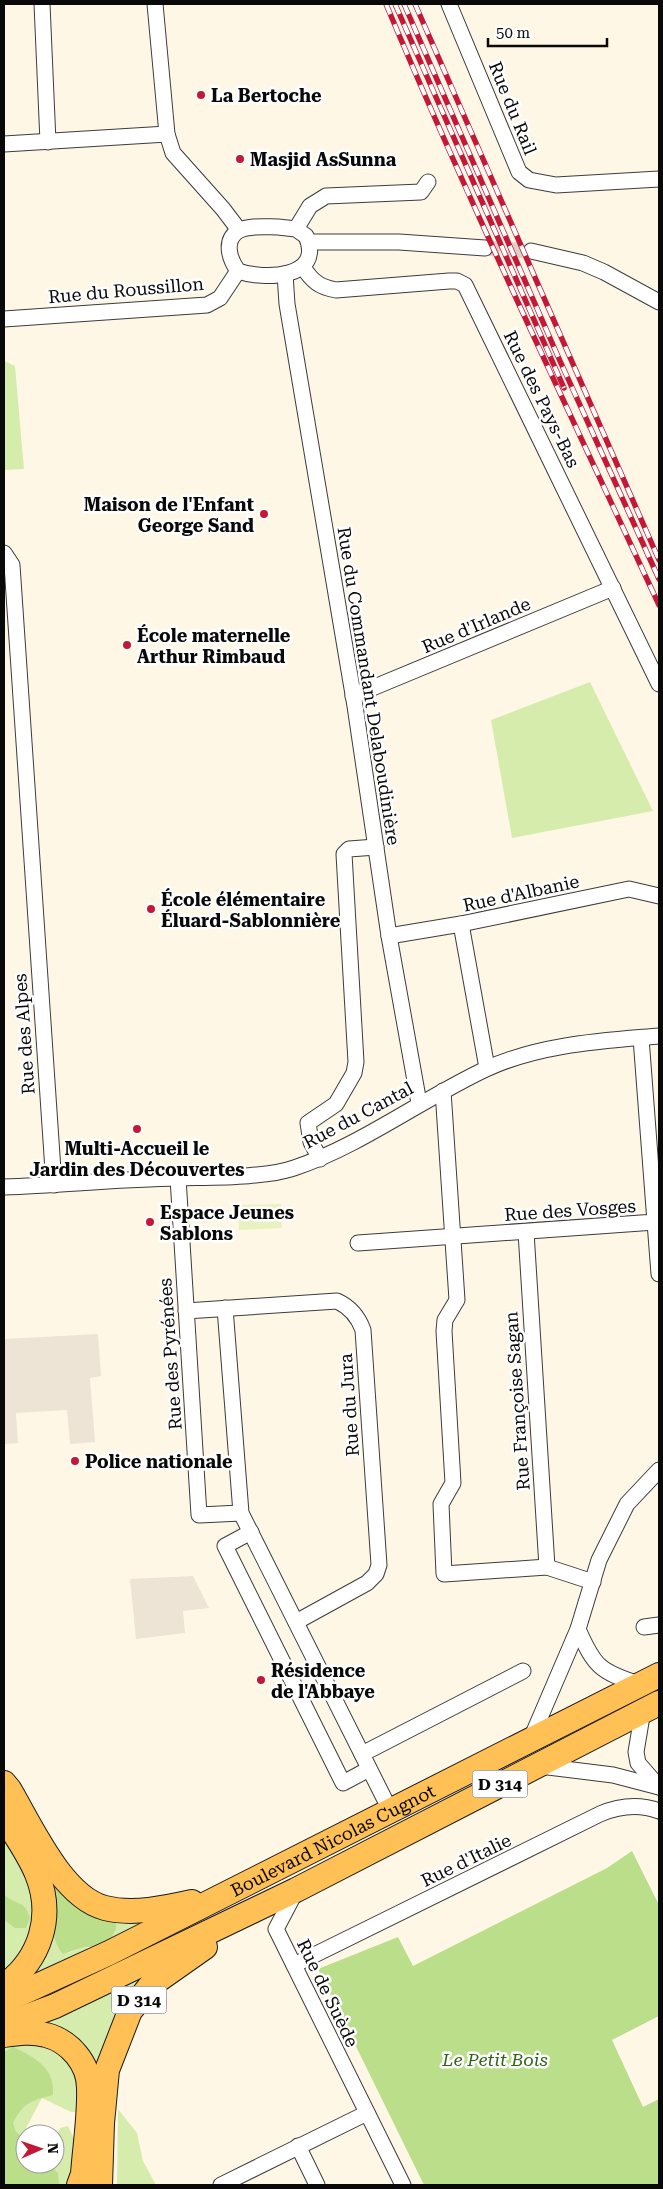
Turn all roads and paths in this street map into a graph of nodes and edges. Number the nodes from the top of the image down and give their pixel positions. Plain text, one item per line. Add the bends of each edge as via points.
1 (42, 4) edge
2 (49, 4) edge
3 (155, 4) edge
4 (449, 4) edge
5 (167, 134) junction
6 (48, 142) junction
7 (4, 144) edge
8 (659, 180) edge
9 (428, 182) dead end
10 (296, 229) junction
11 (239, 230) junction
12 (308, 242) junction
13 (485, 248) tunnel mouth
14 (531, 250) tunnel mouth
15 (303, 267) junction
16 (238, 271) junction
17 (284, 274) junction
18 (659, 302) edge
19 (4, 319) edge
20 (4, 553) edge
21 (613, 588) junction
22 (659, 684) edge
23 (353, 696) junction
24 (376, 847) junction
25 (659, 896) edge
26 (461, 924) junction
27 (389, 936) junction
28 (659, 1036) edge
29 (641, 1038) junction
30 (487, 1068) junction
31 (443, 1091) junction
32 (419, 1103) junction
33 (320, 1159) junction
34 (178, 1178) junction
35 (54, 1185) junction
36 (4, 1187) edge
37 (655, 1222) junction
38 (526, 1232) junction
39 (453, 1237) junction
40 (358, 1244) dead end
41 (659, 1274) edge
42 (224, 1308) junction
43 (186, 1311) junction
44 (659, 1470) edge
45 (241, 1513) junction
46 (251, 1532) junction
47 (547, 1567) junction
48 (593, 1582) junction
49 (296, 1622) junction
50 (659, 1625) edge
51 (644, 1627) dead end
52 (578, 1629) junction
53 (523, 1671) dead end
54 (649, 1679) edge
55 (651, 1706) edge
56 (530, 1742) junction
57 (362, 1754) junction
58 (536, 1765) junction
59 (370, 1769) junction
60 (4, 1783) edge
61 (659, 1787) edge
62 (659, 1811) edge
63 (391, 1812) junction
64 (4, 1817) edge
65 (296, 1890) junction
66 (221, 1897) junction
67 (294, 1965) junction
68 (4, 1986) edge
69 (4, 2001) edge
70 (4, 2026) edge
71 (4, 2035) edge
72 (367, 2113) junction
73 (298, 2146) junction
74 (79, 2185) edge
75 (100, 2185) edge
76 (224, 2185) edge
77 (317, 2185) edge
78 (403, 2185) edge

1 - 2 street
1 - 6 street
3 - 5 street
4 - 8 street, Rue du Rail via 519,172 529,180 556,185
5 - 6 street
5 - 11 street via 173,153
6 - 7 street
9 - 10 street via 421,192 326,196 310,206
10 - 11 street
10 - 12 street
11 - 16 street via 232,237 229,254
12 - 13 street via 399,242
12 - 15 street via 308,259
14 - 18 street via 583,263
15 - 17 street
15 - 21 street, Rue des Pays-Bas via 321,287 336,290 449,281 465,285
16 - 17 street via 252,275
16 - 19 street, Rue du Roussillon via 220,298 207,305
17 - 23 street, Rue du Commandant Delaboudinière
20 - 35 street, Rue des Alpes via 12,565
21 - 22 street, Rue des Pays-Bas
21 - 23 street, Rue d'Irlande
23 - 24 street, Rue du Commandant Delaboudinière
24 - 27 street, Rue du Commandant Delaboudinière
24 - 33 street via 349,849 344,854 356,1062 354,1073 336,1104 308,1123 311,1142
25 - 26 street, Rue d'Albanie via 629,889
26 - 27 street, Rue d'Albanie
26 - 30 street
27 - 32 street, Rue du Commandant Delaboudinière
28 - 29 street, Rue du Cantal
29 - 30 street, Rue du Cantal via 549,1048
29 - 37 street, Rue des Vosges
30 - 31 street, Rue du Cantal
31 - 32 street, Rue du Cantal
31 - 39 street
32 - 33 street, Rue du Cantal
33 - 34 street, Rue du Cantal via 273,1172
34 - 35 street, Rue du Cantal
34 - 43 street, Rue des Pyrénées
35 - 36 street, Rue du Cantal
37 - 38 street, Rue des Vosges
37 - 41 street
38 - 39 street, Rue des Vosges
38 - 47 street, Rue Françoise Sagan
39 - 40 street, Rue des Vosges
39 - 47 street via 457,1300 445,1320 444,1331 454,1483 441,1504 444,1574
42 - 43 street, Rue du Jura
42 - 45 street
42 - 49 street, Rue du Jura via 337,1301 348,1306 363,1330 379,1565 367,1583
43 - 45 street, Rue des Pyrénées via 199,1515
44 - 48 street via 628,1504 599,1560
45 - 46 street
46 - 49 street
46 - 59 street via 225,1546 343,1783
47 - 48 street
48 - 52 street
49 - 57 street
50 - 51 street
52 - 54 street via 596,1664 617,1677
52 - 56 street
53 - 57 street
54 - 56 main road, Boulevard Nicolas Cugnot / D 314
55 - 58 main road, Boulevard Nicolas Cugnot / D 314
55 - 61 street via 636,1752 638,1763
56 - 63 main road, Boulevard Nicolas Cugnot / D 314
57 - 59 street
58 - 61 street via 613,1775
58 - 65 main road, Boulevard Nicolas Cugnot / D 314
59 - 63 street
60 - 66 main road via 61,1876 76,1892 93,1903 114,1910 150,1910
62 - 67 street, Rue d'Italie via 643,1807 611,1809
63 - 66 main road, Boulevard Nicolas Cugnot / D 314
64 - 68 main road via 37,1874 44,1898 40,1940 28,1963
65 - 67 street, Rue de Suède via 276,1929
65 - 70 main road, Boulevard Nicolas Cugnot / D 314 via 55,2006
65 - 75 main road, D 314 via 276,1909 202,1948 151,1985 130,2011 107,2070
66 - 69 main road, Boulevard Nicolas Cugnot / D 314 via 110,1953
67 - 72 street, Rue de Suède
71 - 74 main road via 25,2032 47,2035 71,2048 84,2064 89,2087 83,2174
72 - 73 street
72 - 78 street, Rue de Suède
73 - 76 street
73 - 77 street

